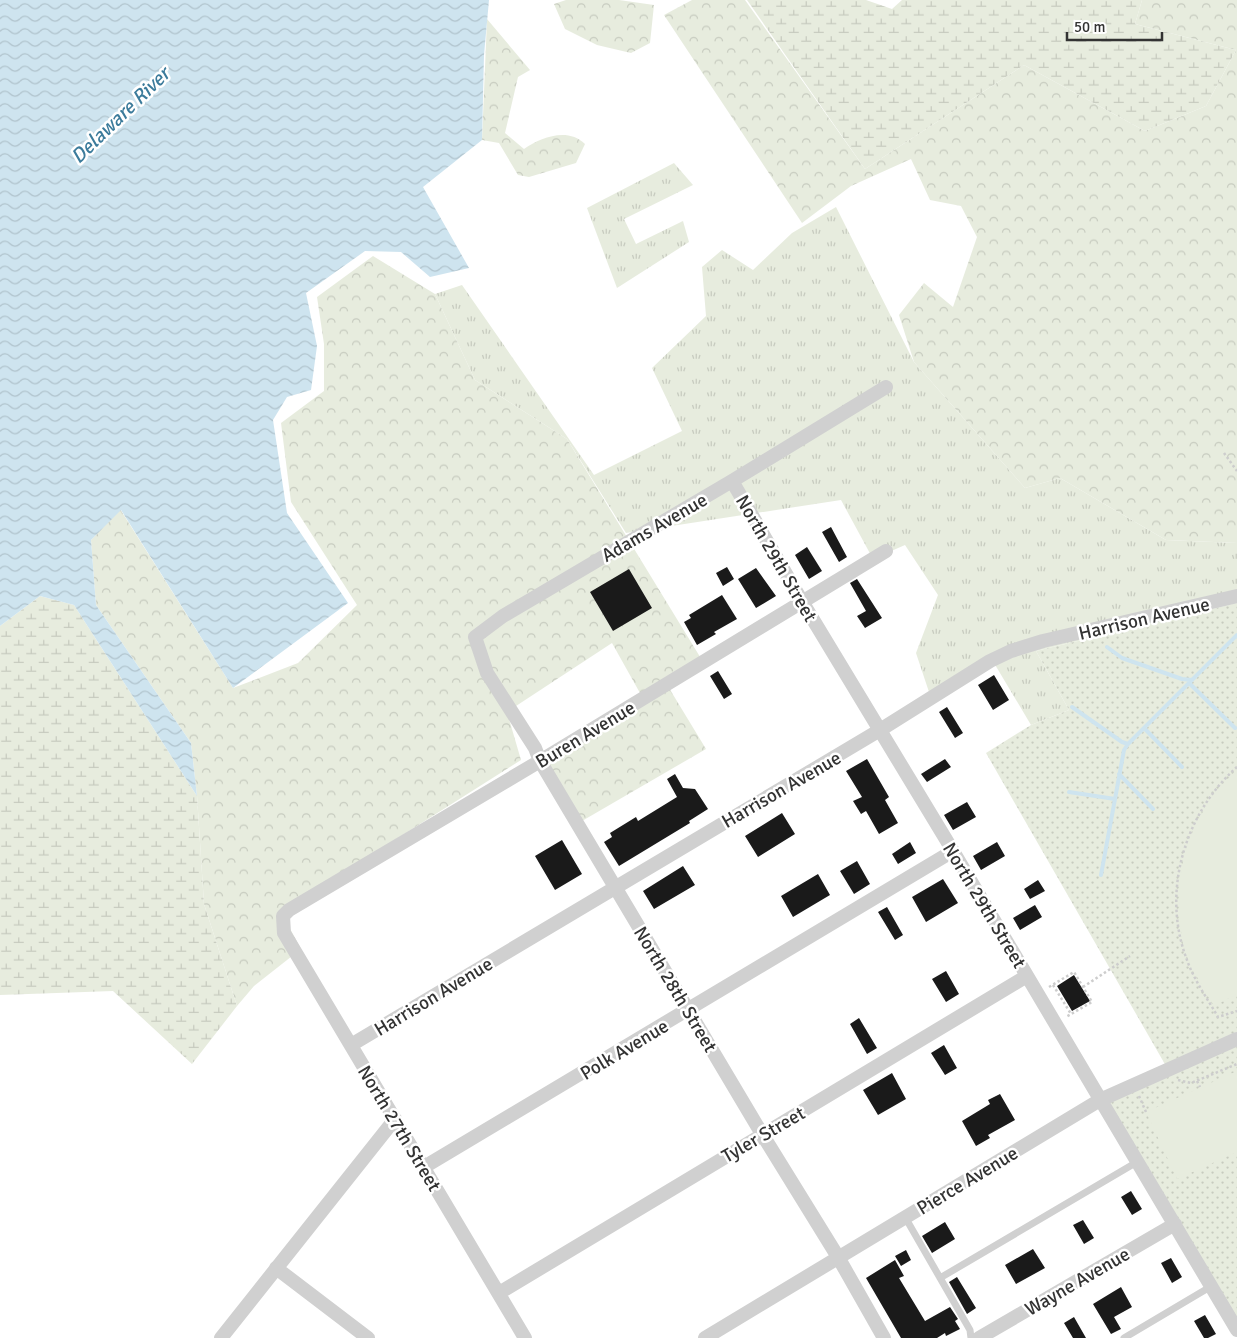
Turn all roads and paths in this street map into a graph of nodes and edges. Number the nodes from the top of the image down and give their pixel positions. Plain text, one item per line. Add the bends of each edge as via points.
1 (886, 387) dead end
2 (1224, 453) dead end
3 (1237, 471) edge
4 (732, 481) junction
5 (886, 551) dead end
6 (1237, 596) edge
7 (803, 602) junction
8 (474, 637) joint
9 (880, 730) junction
10 (540, 761) junction
11 (1237, 767) edge
12 (953, 851) junction
13 (616, 886) junction
14 (283, 916) joint
15 (1130, 956) dead end
16 (1030, 980) junction
17 (1053, 985) junction
18 (1083, 988) junction
19 (689, 1010) junction
20 (1237, 1011) edge
21 (1071, 1014) junction
22 (1063, 1019) dead end
23 (1237, 1039) edge
24 (351, 1045) junction
25 (1237, 1064) edge
26 (1171, 1079) dead end
27 (1197, 1081) junction
28 (1200, 1087) dead end
29 (1138, 1094) dead end
30 (1100, 1100) junction
31 (1146, 1112) dead end
32 (395, 1120) junction
33 (762, 1134) junction
34 (1137, 1162) junction
35 (424, 1167) junction
36 (905, 1217) junction
37 (1175, 1224) junction
38 (838, 1257) junction
39 (276, 1268) junction
40 (940, 1278) junction
41 (1210, 1287) junction
42 (499, 1293) junction
43 (1237, 1330) edge
44 (221, 1338) edge
45 (368, 1338) edge
46 (525, 1338) edge
47 (705, 1338) edge
48 (884, 1338) edge
49 (971, 1338) edge
50 (979, 1338) edge
51 (1124, 1338) edge

1 - 4 street, Adams Avenue
2 - 3 path
4 - 7 street, North 29th Street
4 - 8 street, Adams Avenue via 503,616
5 - 7 street, Buren Avenue
6 - 9 street, Harrison Avenue via 1011,651
7 - 9 street, North 29th Street
7 - 10 street, Buren Avenue
8 - 10 street, North 28th Street via 487,673
9 - 12 street, North 29th Street
9 - 13 street, Harrison Avenue
10 - 13 street, North 28th Street
10 - 14 street, Buren Avenue
11 - 20 path via 1218,786 1191,830 1181,862 1177,910 1186,958 1218,1017
12 - 16 street, North 29th Street
12 - 19 street, Polk Avenue
13 - 19 street, North 28th Street
13 - 24 street, Harrison Avenue
14 - 24 street, North 27th Street via 284,933
15 - 18 path
16 - 17 path via 1040,982 1046,989
16 - 30 street, North 29th Street
16 - 33 street, Tyler Street
17 - 18 path via 1074,972
17 - 21 path
18 - 21 path via 1092,1002
19 - 33 street, North 28th Street
19 - 35 street, Polk Avenue
21 - 22 path
23 - 30 street, Pierce Avenue
24 - 32 street, North 27th Street
25 - 27 path
26 - 27 path
27 - 28 path
29 - 31 path
30 - 34 street, North 29th Street
30 - 36 street, Pierce Avenue
32 - 35 street, North 27th Street
32 - 39 street
33 - 38 street, North 28th Street
33 - 42 street, Tyler Street
34 - 37 street, North 29th Street
34 - 40 lane
35 - 42 street, North 27th Street
36 - 38 street, Pierce Avenue
36 - 40 lane
37 - 41 street, North 29th Street
37 - 50 street, Wayne Avenue
38 - 47 street, Pierce Avenue
38 - 48 street, North 28th Street
39 - 44 street
39 - 45 street
40 - 49 lane via 970,1330
41 - 43 street, North 29th Street
41 - 51 lane
42 - 46 street, North 27th Street

